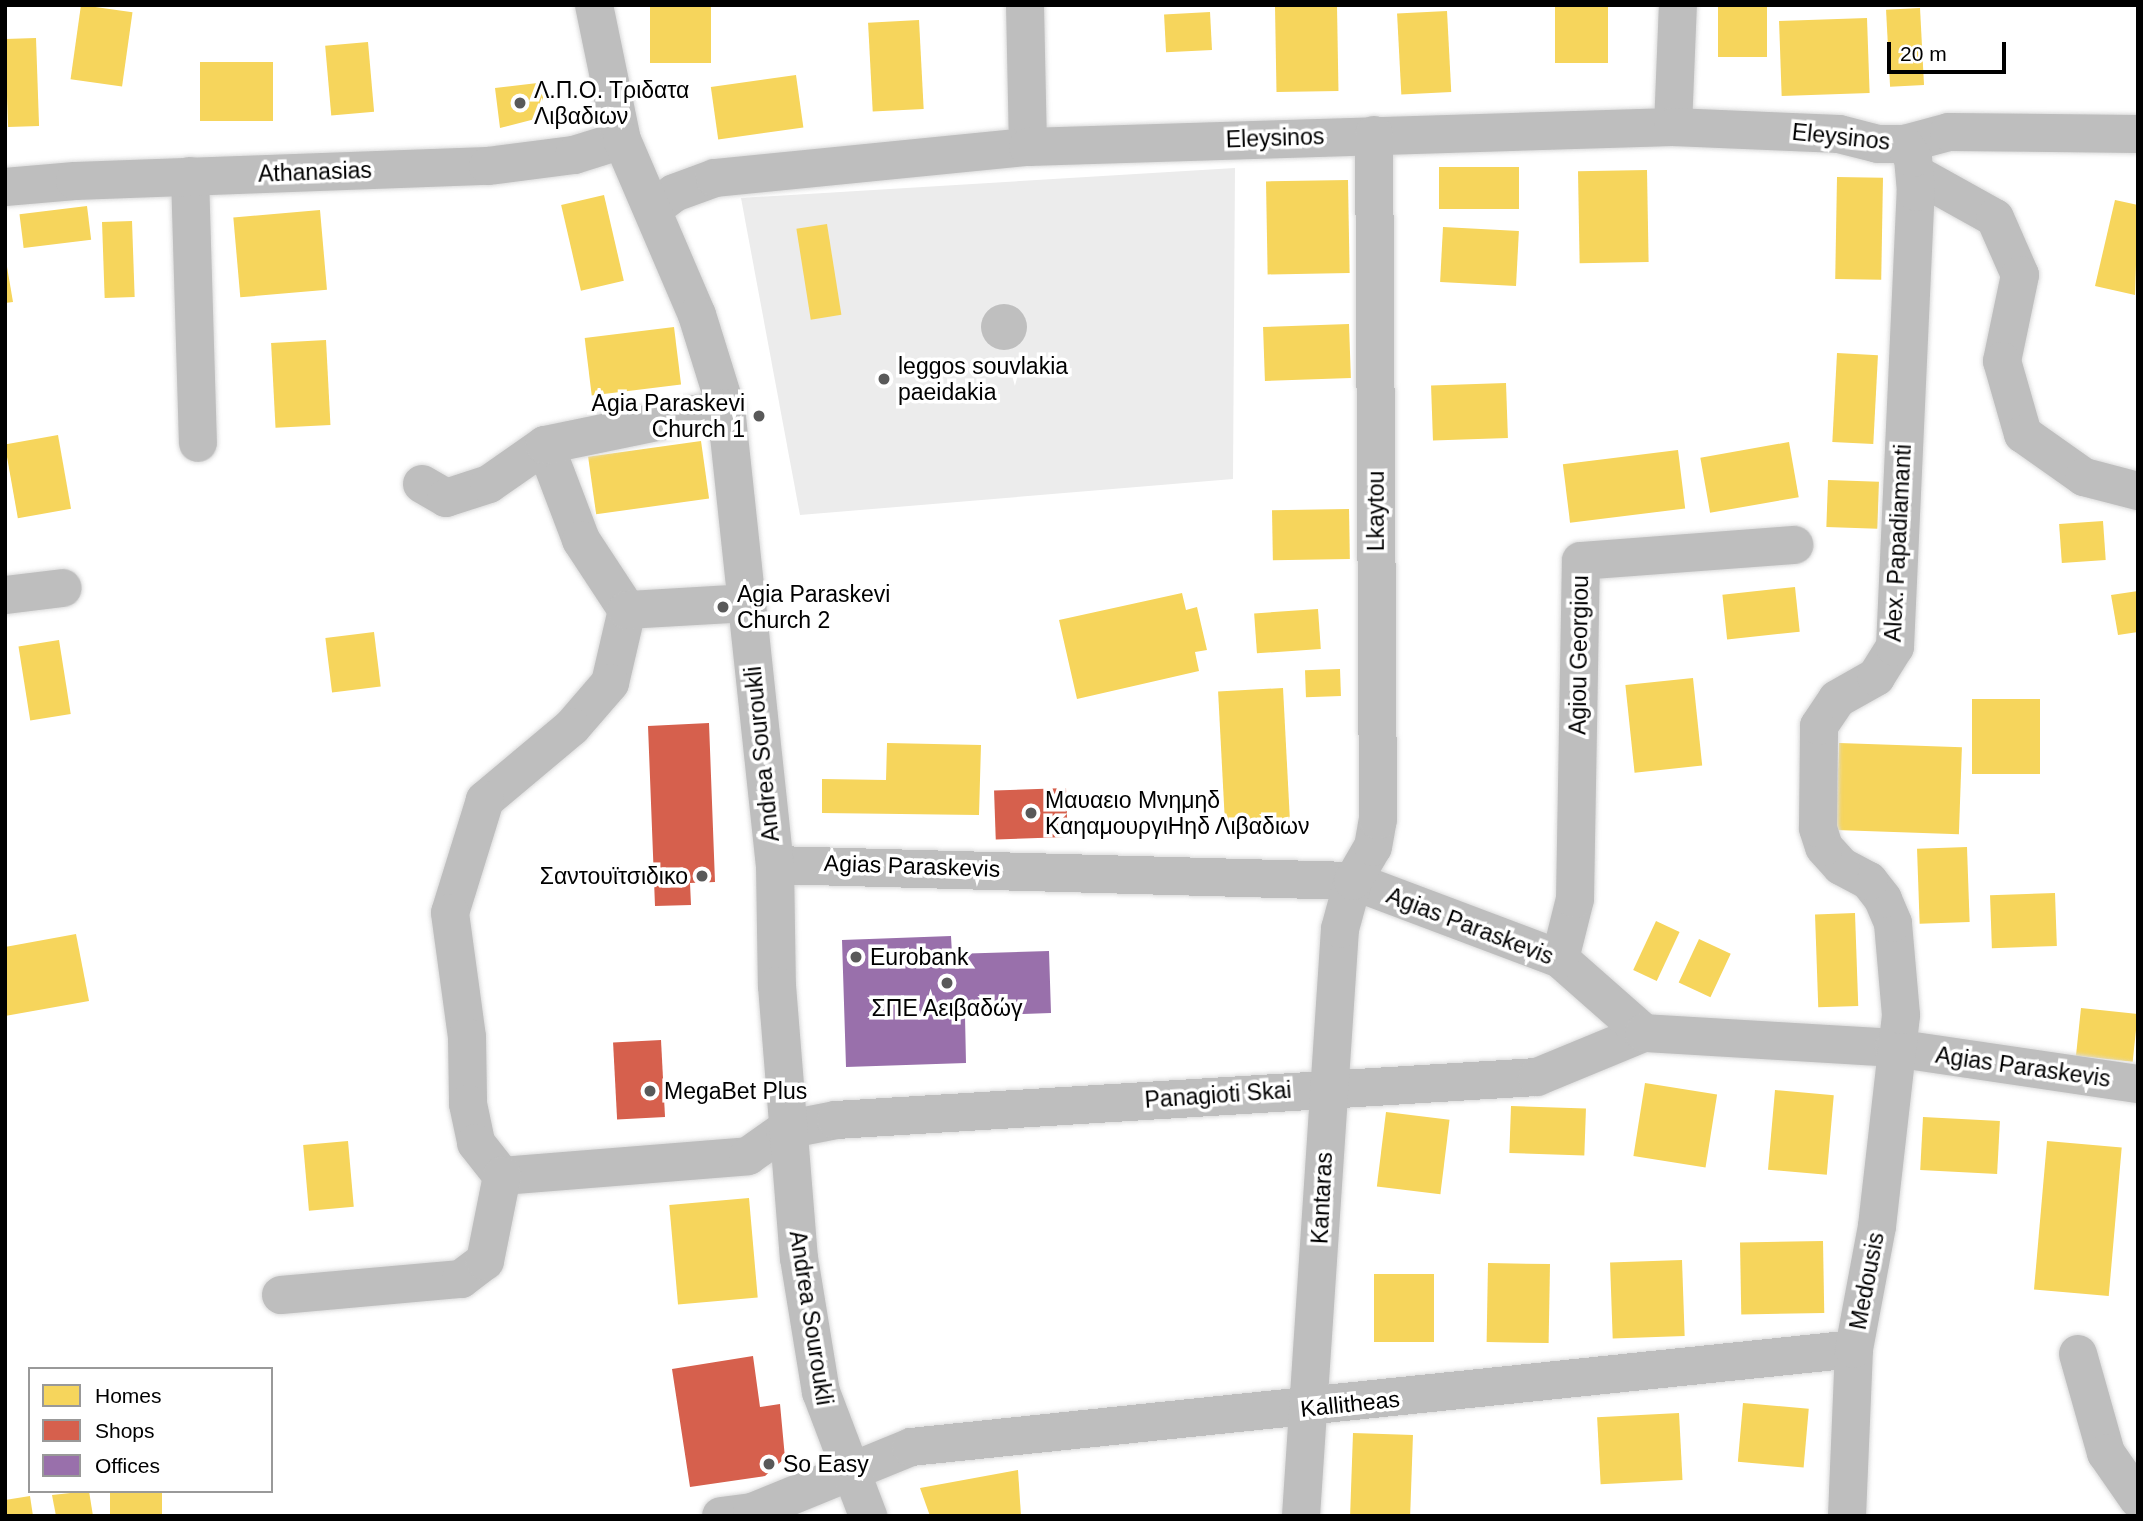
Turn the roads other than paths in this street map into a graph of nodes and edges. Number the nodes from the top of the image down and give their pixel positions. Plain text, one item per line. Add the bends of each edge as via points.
1 (594, 5) edge
2 (1025, 5) edge
3 (1678, 5) edge
4 (1673, 127) junction
5 (2138, 134) edge
6 (1374, 135) junction
7 (622, 141) junction
8 (1028, 147) junction
9 (1910, 159) junction
10 (190, 176) junction
11 (5, 187) edge
12 (653, 209) junction
13 (726, 408) junction
14 (198, 443) dead end
15 (545, 445) junction
16 (422, 484) dead end
17 (2138, 491) edge
18 (1794, 545) dead end
19 (63, 588) dead end
20 (5, 595) edge
21 (747, 603) junction
22 (627, 610) junction
23 (775, 864) junction
24 (1353, 881) junction
25 (1560, 960) junction
26 (1644, 1033) junction
27 (1894, 1048) junction
28 (2138, 1084) edge
29 (1328, 1087) junction
30 (785, 1130) junction
31 (502, 1176) junction
32 (281, 1295) dead end
33 (1854, 1349) junction
34 (2078, 1354) dead end
35 (1309, 1409) junction
36 (852, 1474) junction
37 (2138, 1499) edge
38 (720, 1516) edge
39 (868, 1516) edge
40 (1301, 1516) edge
41 (1847, 1516) edge

1 - 7 street, Andrea Souroukli
2 - 8 street
3 - 4 street
4 - 6 street, Eleysinos
4 - 9 street, Eleysinos via 1839,134 1878,144
5 - 9 street via 1949,132
6 - 8 street, Eleysinos
6 - 24 street, Lkaytou via 1378,820 1373,847
7 - 10 street, Athanasias via 574,155 488,166
7 - 12 street, Andrea Souroukli
8 - 12 street, Eleysinos via 715,178 674,193
9 - 17 street via 1995,218 2020,275 2003,361 2023,434 2084,477
9 - 27 street, Alex. Papadiamanti via 1895,647 1876,677 1837,699 1819,726 1818,828 1824,846 1841,866 1869,881 1893,923 1901,1016
10 - 11 street, Athanasias
10 - 14 street
12 - 13 street, Andrea Souroukli via 697,315
13 - 15 street
13 - 21 street, Andrea Souroukli
15 - 16 street via 489,484 446,498
15 - 22 street via 581,540
18 - 25 street, Agiou Georgiou via 1581,561 1574,899
19 - 20 street
21 - 22 street
21 - 23 street, Andrea Souroukli
22 - 31 street via 610,683 572,727 485,800 450,913 467,1037 468,1104 476,1143
23 - 24 street, Agias Paraskevis
23 - 30 street, Andrea Souroukli
24 - 25 street, Agias Paraskevis
24 - 29 street, Kantaras via 1340,929
25 - 26 street, Agias Paraskevis
26 - 27 street, Agias Paraskevis
26 - 29 street, Panagioti Skai via 1537,1077
27 - 28 street, Agias Paraskevis
27 - 33 street, Medousis via 1877,1226
29 - 30 street, Panagioti Skai via 836,1120
29 - 35 street, Kantaras
30 - 31 street via 748,1156
30 - 36 street, Andrea Souroukli via 809,1334 832,1432
31 - 32 street via 485,1261 461,1279
33 - 35 street, Kallitheas
33 - 41 street, Medousis
34 - 37 street via 2106,1452
35 - 36 street, Kallitheas via 911,1447 890,1452
35 - 40 street, Kantaras
36 - 38 street, Kallitheas via 752,1512
36 - 39 street, Andrea Souroukli

